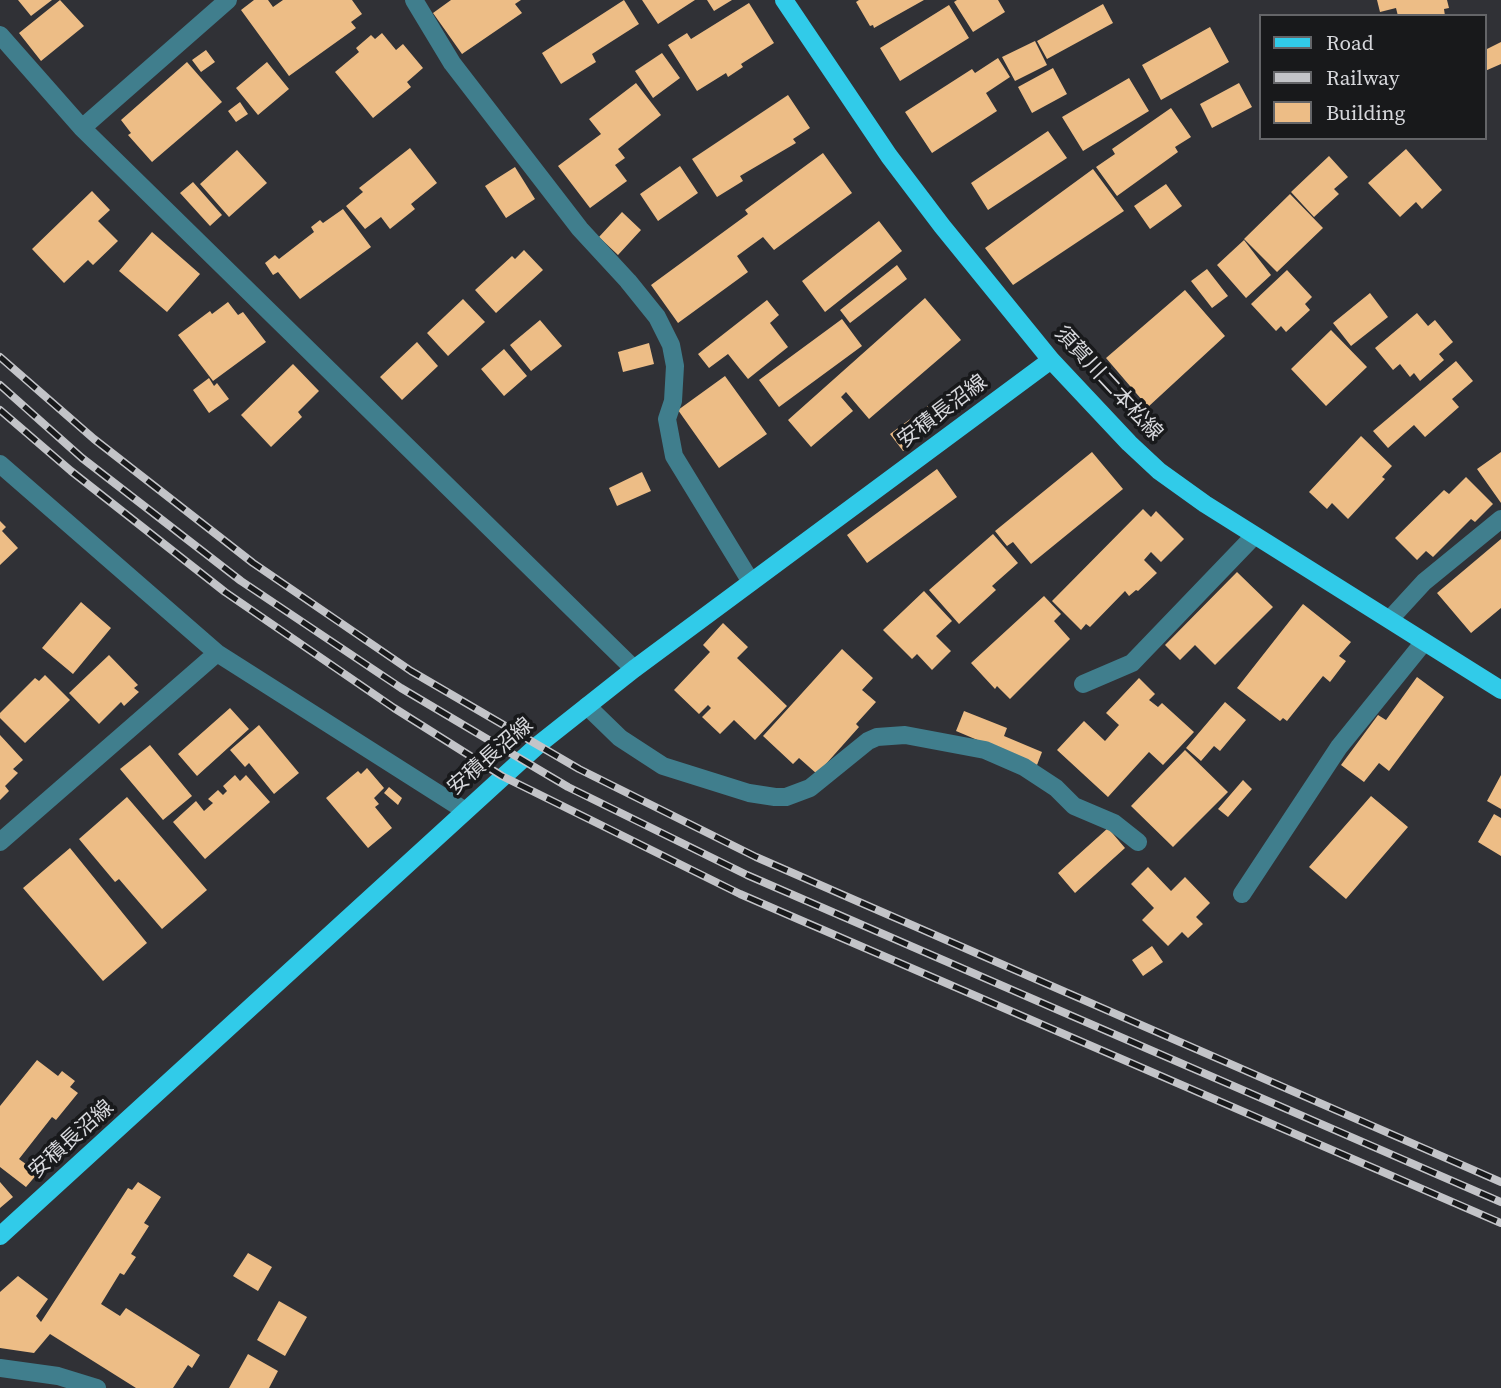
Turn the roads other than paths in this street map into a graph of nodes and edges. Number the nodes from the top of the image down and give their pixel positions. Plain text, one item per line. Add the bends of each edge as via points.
1 (228, 0) edge
2 (414, 0) edge
3 (784, 0) edge
4 (0, 35) edge
5 (82, 128) junction
6 (1051, 359) junction
7 (0, 464) edge
8 (1501, 519) edge
9 (1255, 536) junction
10 (751, 582) junction
11 (1390, 619) junction
12 (1424, 642) junction
13 (216, 653) junction
14 (634, 668) junction
15 (1083, 684) dead end
16 (1501, 690) edge
17 (587, 706) junction
18 (464, 810) junction
19 (0, 842) edge
20 (1138, 842) dead end
21 (1242, 894) dead end
22 (0, 1236) edge
23 (0, 1368) edge
24 (97, 1388) edge

1 - 5 street
2 - 10 street via 452,63 580,229 657,317 675,366 667,419 674,456
3 - 6 main road, 須賀川二本松線 via 889,156
4 - 5 street
5 - 14 street
6 - 9 main road, 須賀川二本松線 via 1159,471
6 - 10 main road, 安積長沼線
7 - 13 street
8 - 11 street via 1424,582
9 - 11 main road, 須賀川二本松線
9 - 15 street via 1132,663
10 - 14 main road, 安積長沼線
11 - 12 main road, 須賀川二本松線
12 - 16 main road, 須賀川二本松線
12 - 21 street via 1339,747
13 - 18 street
13 - 19 street
14 - 17 main road, 安積長沼線
17 - 18 main road, 安積長沼線
17 - 20 street via 620,738 663,766 775,797 810,788 877,737 905,735 993,752 1024,767 1074,806 1114,823
18 - 22 main road, 安積長沼線
23 - 24 street via 58,1376

